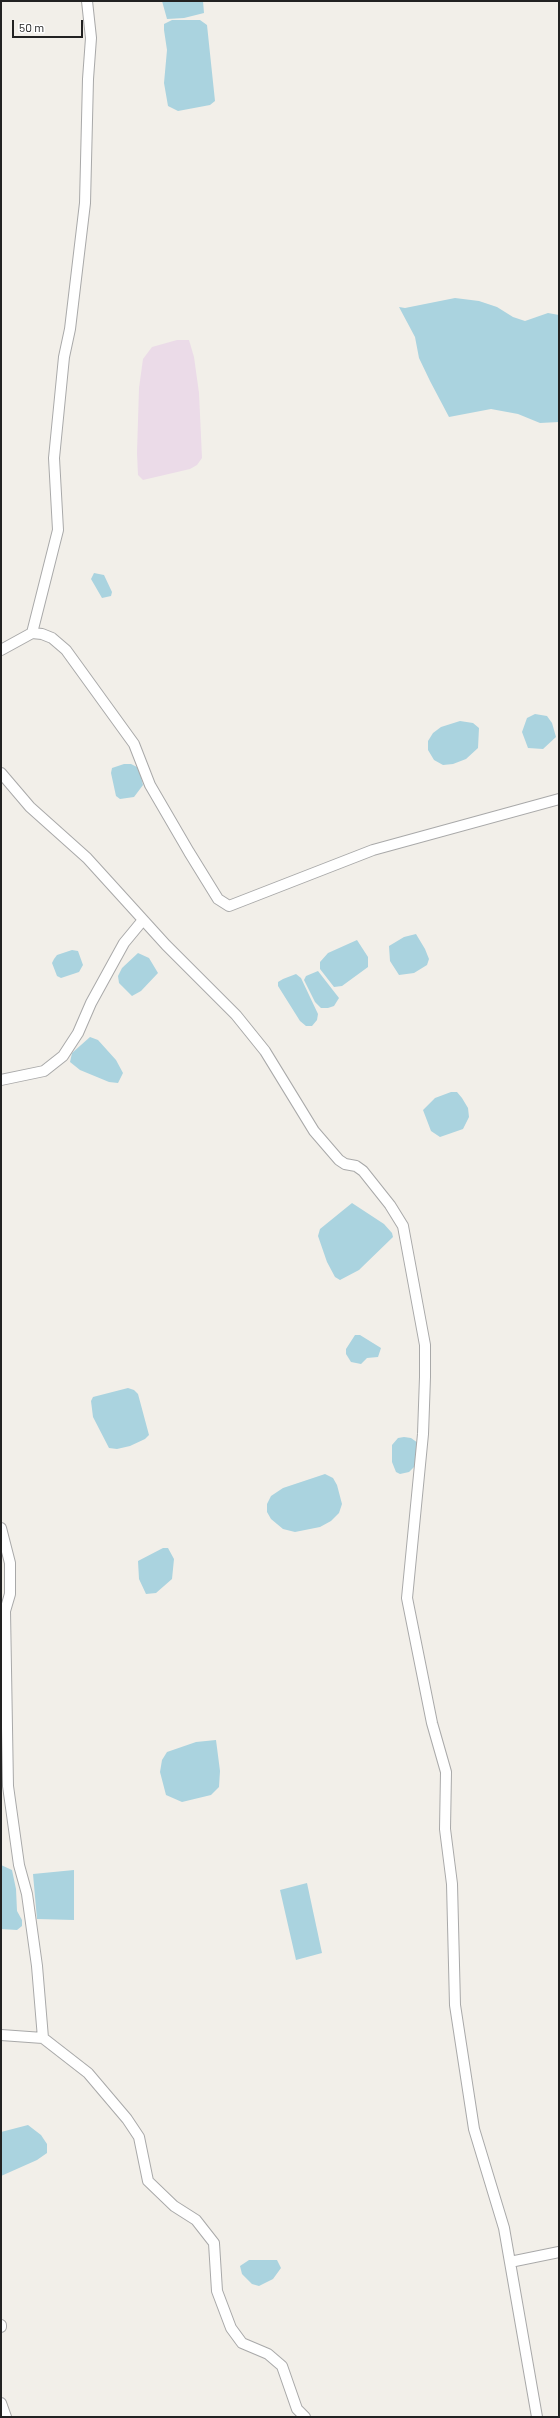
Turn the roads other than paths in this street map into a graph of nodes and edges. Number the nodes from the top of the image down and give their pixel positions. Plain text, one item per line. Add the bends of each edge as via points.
1 (87, 1) edge
2 (32, 633) junction
3 (1, 650) edge
4 (1, 773) edge
5 (559, 799) edge
6 (143, 920) junction
7 (1, 1080) edge
8 (1, 1528) edge
9 (1, 2035) edge
10 (43, 2038) junction
11 (559, 2252) edge
12 (510, 2262) junction
13 (1, 2403) edge
14 (6, 2417) edge
15 (305, 2417) edge
16 (537, 2417) edge

1 - 2 street via 91,38 85,203 70,329 64,357 54,458 58,530
2 - 3 street
2 - 5 street via 52,638 66,650 134,744 150,785 218,899 226,906 258,896 373,850
4 - 6 street via 30,807 87,858
6 - 7 street via 124,943 78,1032 62,1056 44,1070
6 - 12 street via 236,1015 265,1051 314,1131 339,1160 363,1171 394,1210 406,1236 425,1345 424,1434 407,1598 432,1723 446,1772 444,1829 452,1884 456,2005 474,2129 504,2228
8 - 10 street via 10,1563 10,1594 5,1611 8,1786 35,1951
9 - 10 street
10 - 15 street via 88,2073 127,2119 139,2137 148,2181 174,2206 196,2220 214,2243 217,2291 231,2328 242,2342 268,2354 282,2366 297,2409
11 - 12 street
12 - 16 street
13 - 14 street

